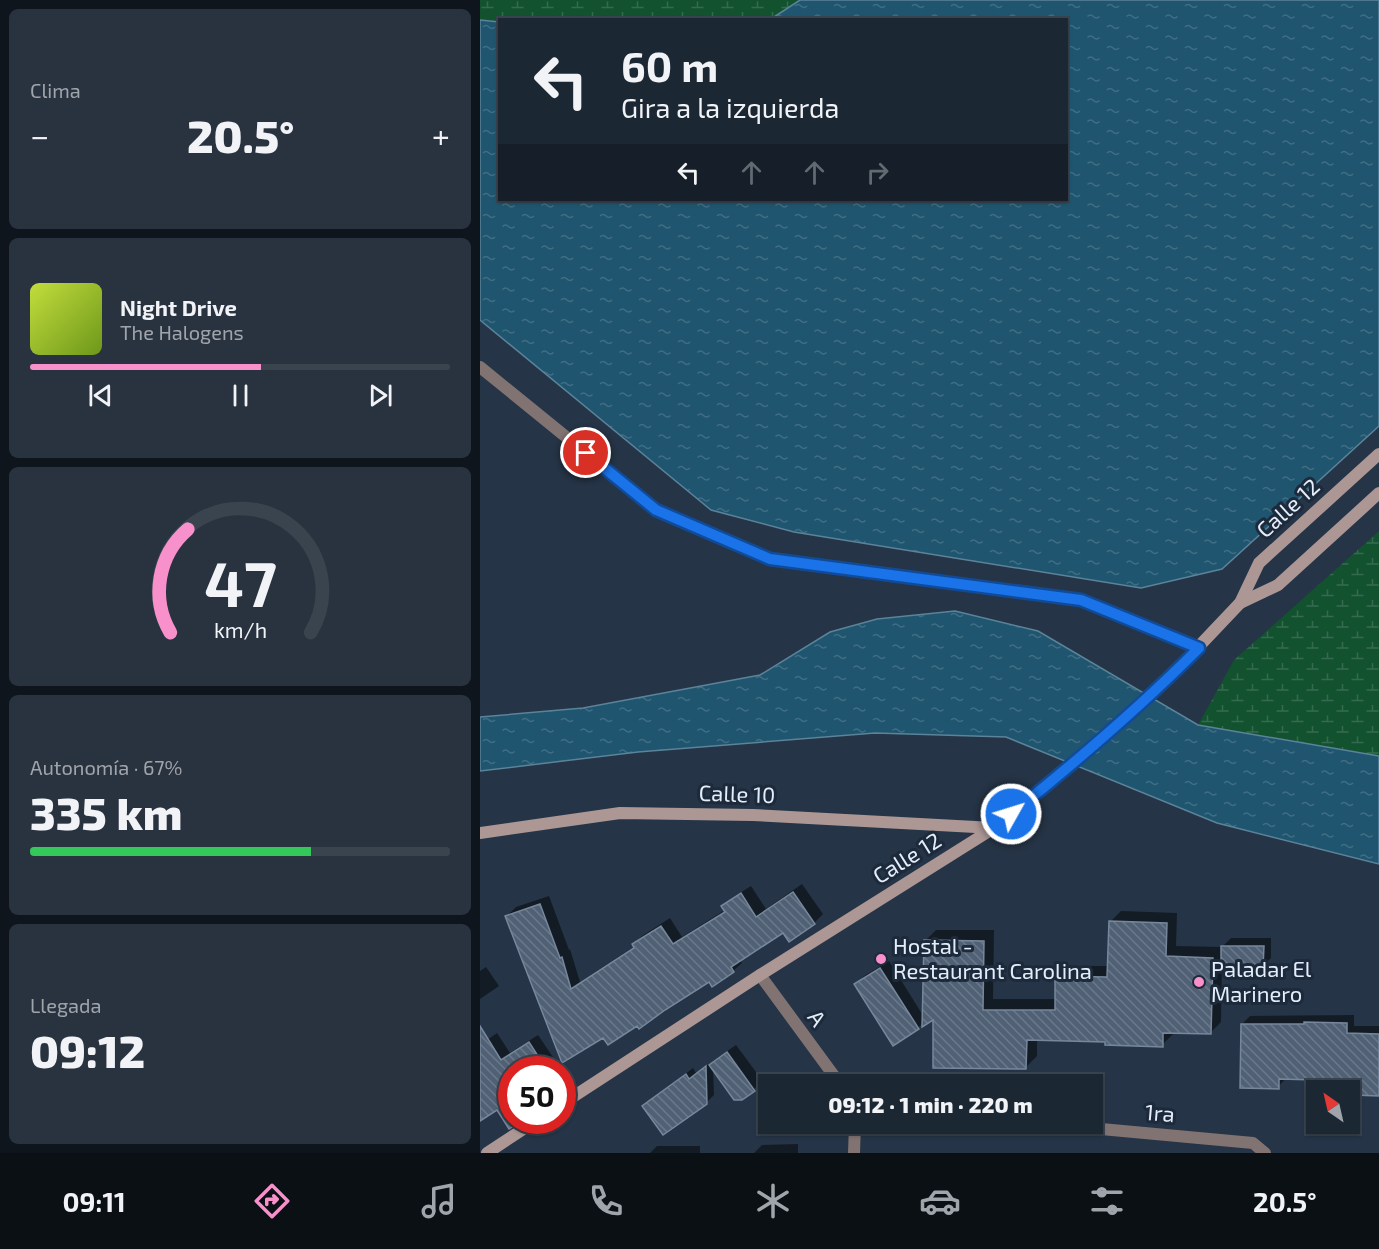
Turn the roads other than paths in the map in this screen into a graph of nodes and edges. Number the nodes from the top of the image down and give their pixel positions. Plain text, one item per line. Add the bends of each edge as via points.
1 (480, 367) edge
2 (1379, 454) edge
3 (1379, 493) edge
4 (1240, 603) junction
5 (1199, 648) junction
6 (993, 828) junction
7 (480, 833) edge
8 (760, 975) junction
9 (833, 1074) edge
10 (576, 1095) edge
11 (1103, 1129) edge
12 (516, 1134) edge
13 (855, 1134) edge
14 (488, 1153) edge
15 (855, 1153) edge
16 (1265, 1153) edge

1 - 5 street via 656,510 770,559 1081,600
2 - 4 main road, Calle 12 via 1259,563
3 - 4 main road, Calle 12 via 1278,585
4 - 5 main road, Calle 12
5 - 6 main road, Calle 12 via 1046,786
6 - 7 main road, Calle 10 via 753,815 620,813
6 - 8 main road, Calle 12
8 - 9 street, A
8 - 10 main road, Calle 12
11 - 16 street, 1ra via 1252,1143
12 - 14 main road
13 - 15 street

